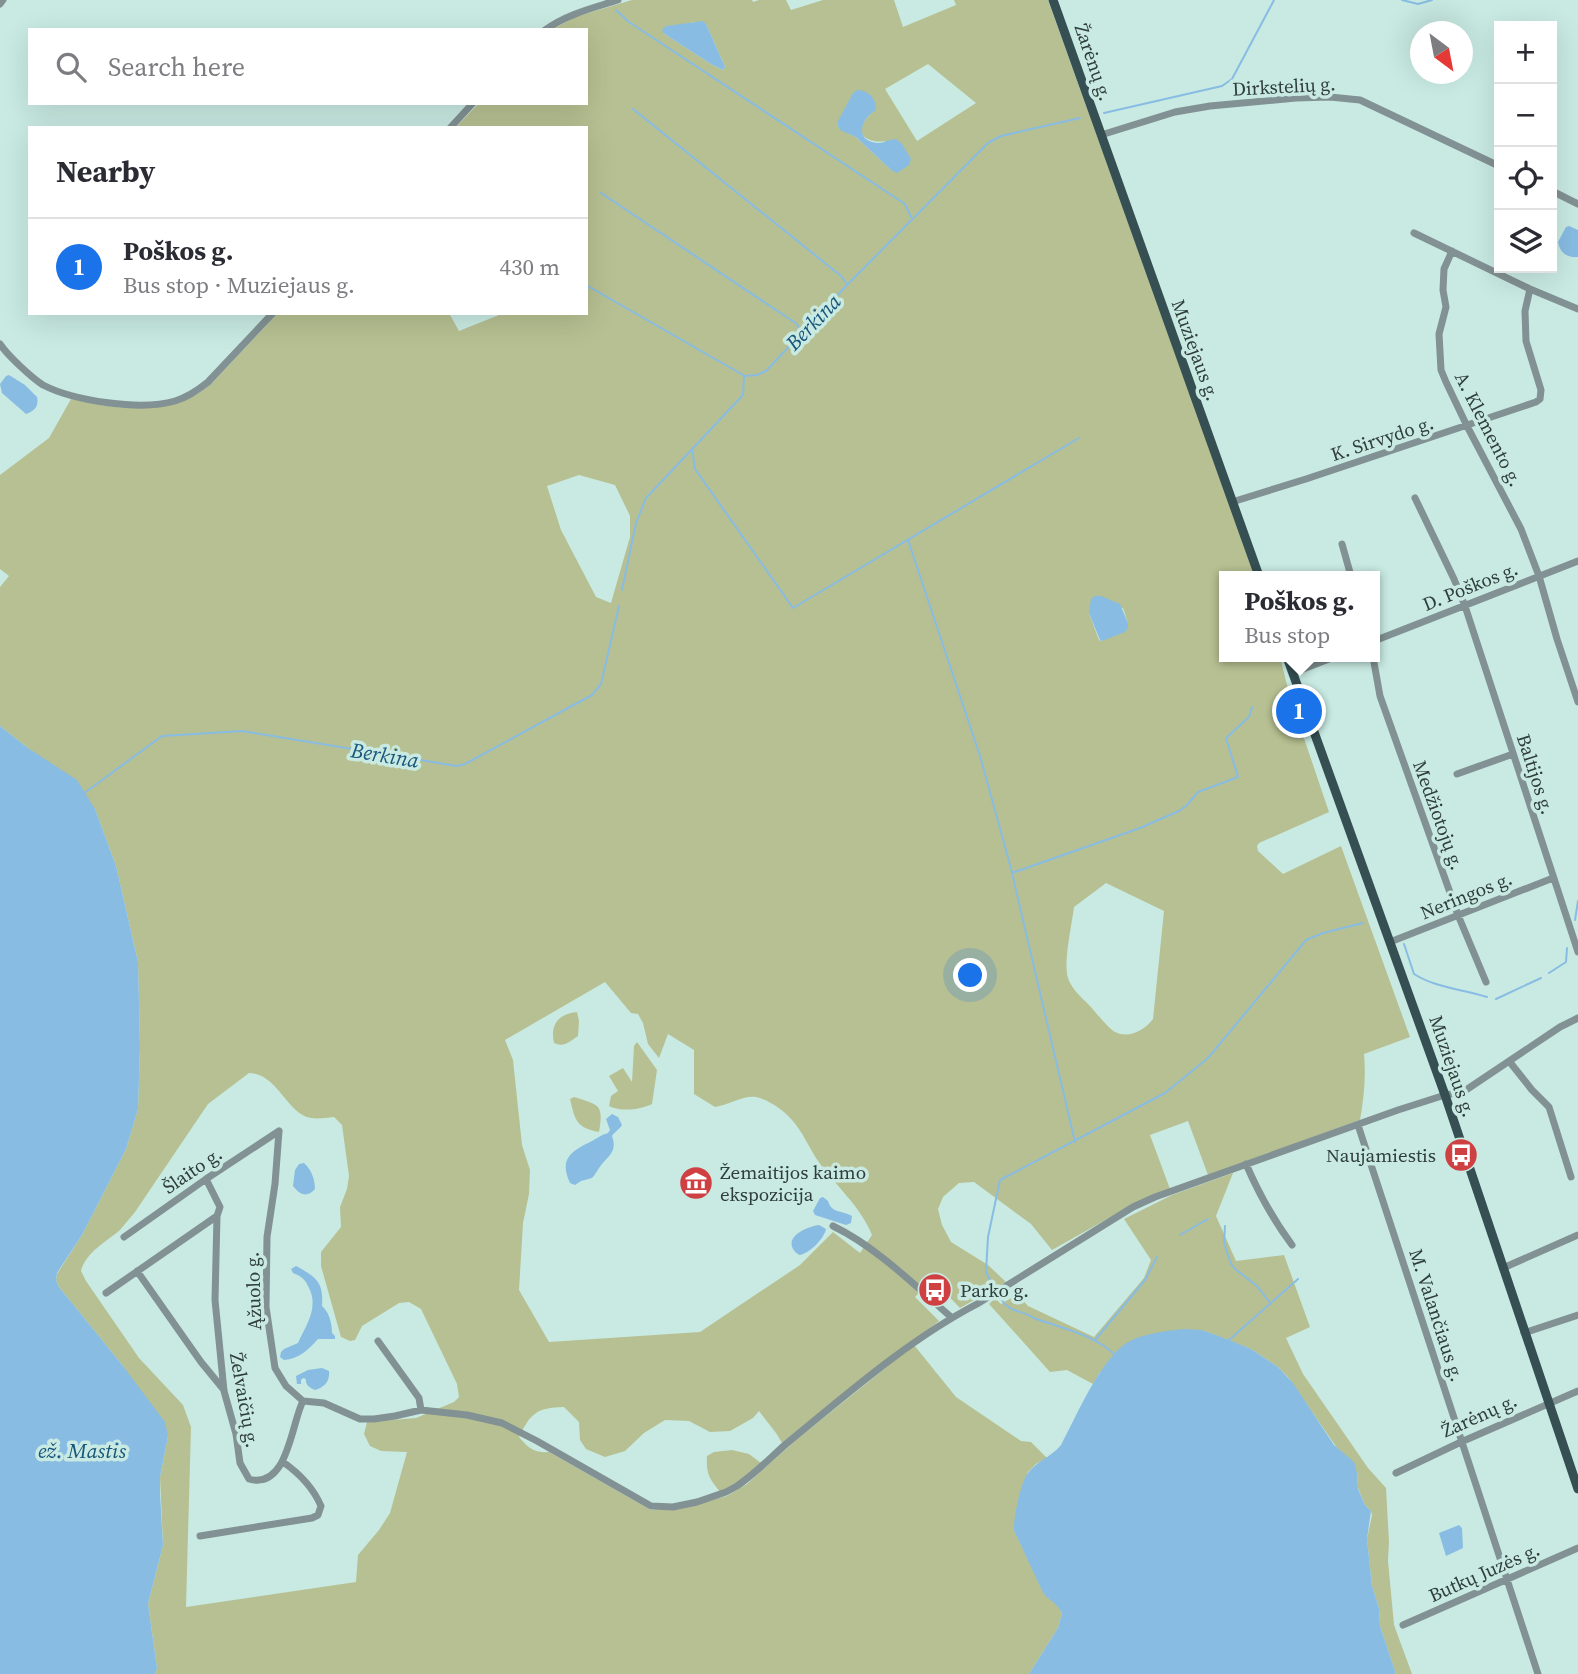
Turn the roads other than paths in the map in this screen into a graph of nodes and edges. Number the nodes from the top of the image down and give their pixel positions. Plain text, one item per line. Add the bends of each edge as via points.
1 (618, 0) edge
2 (1053, 0) edge
3 (548, 28) edge
4 (471, 105) edge
5 (452, 126) edge
6 (1101, 135) junction
7 (1494, 164) edge
8 (1557, 194) edge
9 (1578, 204) edge
10 (1414, 233) dead end
11 (1451, 251) junction
12 (1530, 289) junction
13 (1578, 309) edge
14 (271, 315) edge
15 (0, 344) edge
16 (1467, 426) junction
17 (1415, 498) dead end
18 (1232, 502) junction
19 (1342, 544) dead end
20 (1578, 561) edge
21 (1257, 571) edge
22 (1350, 571) edge
23 (1539, 576) junction
24 (1465, 606) junction
25 (1380, 639) edge
26 (1289, 662) edge
27 (1321, 662) edge
28 (1374, 662) edge
29 (1293, 673) junction
30 (1578, 702) edge
31 (1513, 754) junction
32 (1457, 774) dead end
33 (1553, 878) junction
34 (1458, 915) junction
35 (1390, 942) junction
36 (1578, 952) edge
37 (1486, 982) dead end
38 (1578, 1018) edge
39 (1509, 1061) junction
40 (1445, 1095) junction
41 (1358, 1125) junction
42 (279, 1131) joint
43 (1246, 1164) junction
44 (1571, 1177) dead end
45 (206, 1179) junction
46 (217, 1216) junction
47 (832, 1226) dead end
48 (1578, 1235) edge
49 (124, 1237) dead end
50 (1292, 1245) dead end
51 (1503, 1268) junction
52 (137, 1271) junction
53 (106, 1293) dead end
54 (1578, 1315) edge
55 (951, 1317) junction
56 (1524, 1334) junction
57 (378, 1340) dead end
58 (224, 1391) junction
59 (1578, 1391) edge
60 (303, 1401) junction
61 (1549, 1403) junction
62 (421, 1410) junction
63 (1461, 1442) junction
64 (283, 1462) junction
65 (1396, 1473) dead end
66 (1578, 1489) edge
67 (200, 1536) dead end
68 (1578, 1548) edge
69 (1507, 1580) junction
70 (1403, 1625) dead end
71 (1538, 1674) edge

1 - 3 street via 578,12
2 - 6 main road, Žarėnų g.
4 - 5 street
6 - 7 street, Dirkstelių g. via 1210,106 1330,97 1360,100
6 - 18 main road, Muziejaus g.
8 - 9 street
10 - 11 street
11 - 12 street
11 - 16 street, A. Klemento g. via 1444,269 1441,370
12 - 13 street
12 - 16 street, K. Sirvydo g. via 1525,341 1540,399
14 - 15 street via 197,391 158,404 69,396 41,384
16 - 18 street, K. Sirvydo g.
16 - 23 street, A. Klemento g. via 1521,529
17 - 24 street, Baltijos g.
18 - 21 main road, Muziejaus g.
19 - 22 street
20 - 23 street, D. Poškos g.
23 - 24 street, D. Poškos g.
23 - 30 street, A. Klemento g.
24 - 25 street, D. Poškos g.
24 - 31 street, Baltijos g.
26 - 29 main road, Muziejaus g.
27 - 29 street
28 - 34 street, Medžiotojų g. via 1380,696
29 - 35 main road, Muziejaus g.
31 - 32 street
31 - 33 street, Baltijos g.
33 - 34 street, Neringos g.
33 - 36 street, Baltijos g.
34 - 35 street, Neringos g.
34 - 37 street, Medžiotojų g.
35 - 40 main road, Muziejaus g.
38 - 39 street
39 - 40 street via 1463,1092
39 - 44 street via 1549,1107
40 - 41 street
40 - 51 main road, Muziejaus g.
41 - 43 street
41 - 63 street, M. Valančiaus g.
42 - 45 street, Šlaito g.
42 - 60 street, Ąžuolo g. via 267,1237 266,1307 275,1368
43 - 50 street via 1273,1220
43 - 55 street via 1133,1207
45 - 46 street, Želvaičių g. via 220,1207
45 - 49 street, Šlaito g.
46 - 52 street
46 - 58 street, Želvaičių g. via 215,1300
47 - 55 street via 873,1250
48 - 51 street
51 - 56 main road, Muziejaus g.
52 - 53 street
52 - 58 street
54 - 56 street
55 - 62 street via 737,1486 673,1507 651,1506 502,1423
56 - 61 main road, Muziejaus g.
57 - 62 street via 419,1398
58 - 64 street, Želvaičių g. via 246,1476 252,1481 265,1478
59 - 61 street, Žarėnų g.
60 - 62 street via 324,1403 360,1419
60 - 64 street, Želvaičių g.
61 - 63 street, Žarėnų g.
61 - 66 main road, Muziejaus g.
63 - 65 street, Žarėnų g.
63 - 69 street, M. Valančiaus g.
64 - 67 street via 311,1488 321,1506 318,1515
68 - 69 street, Butkų Juzės g.
69 - 70 street, Butkų Juzės g.
69 - 71 street, M. Valančiaus g.

